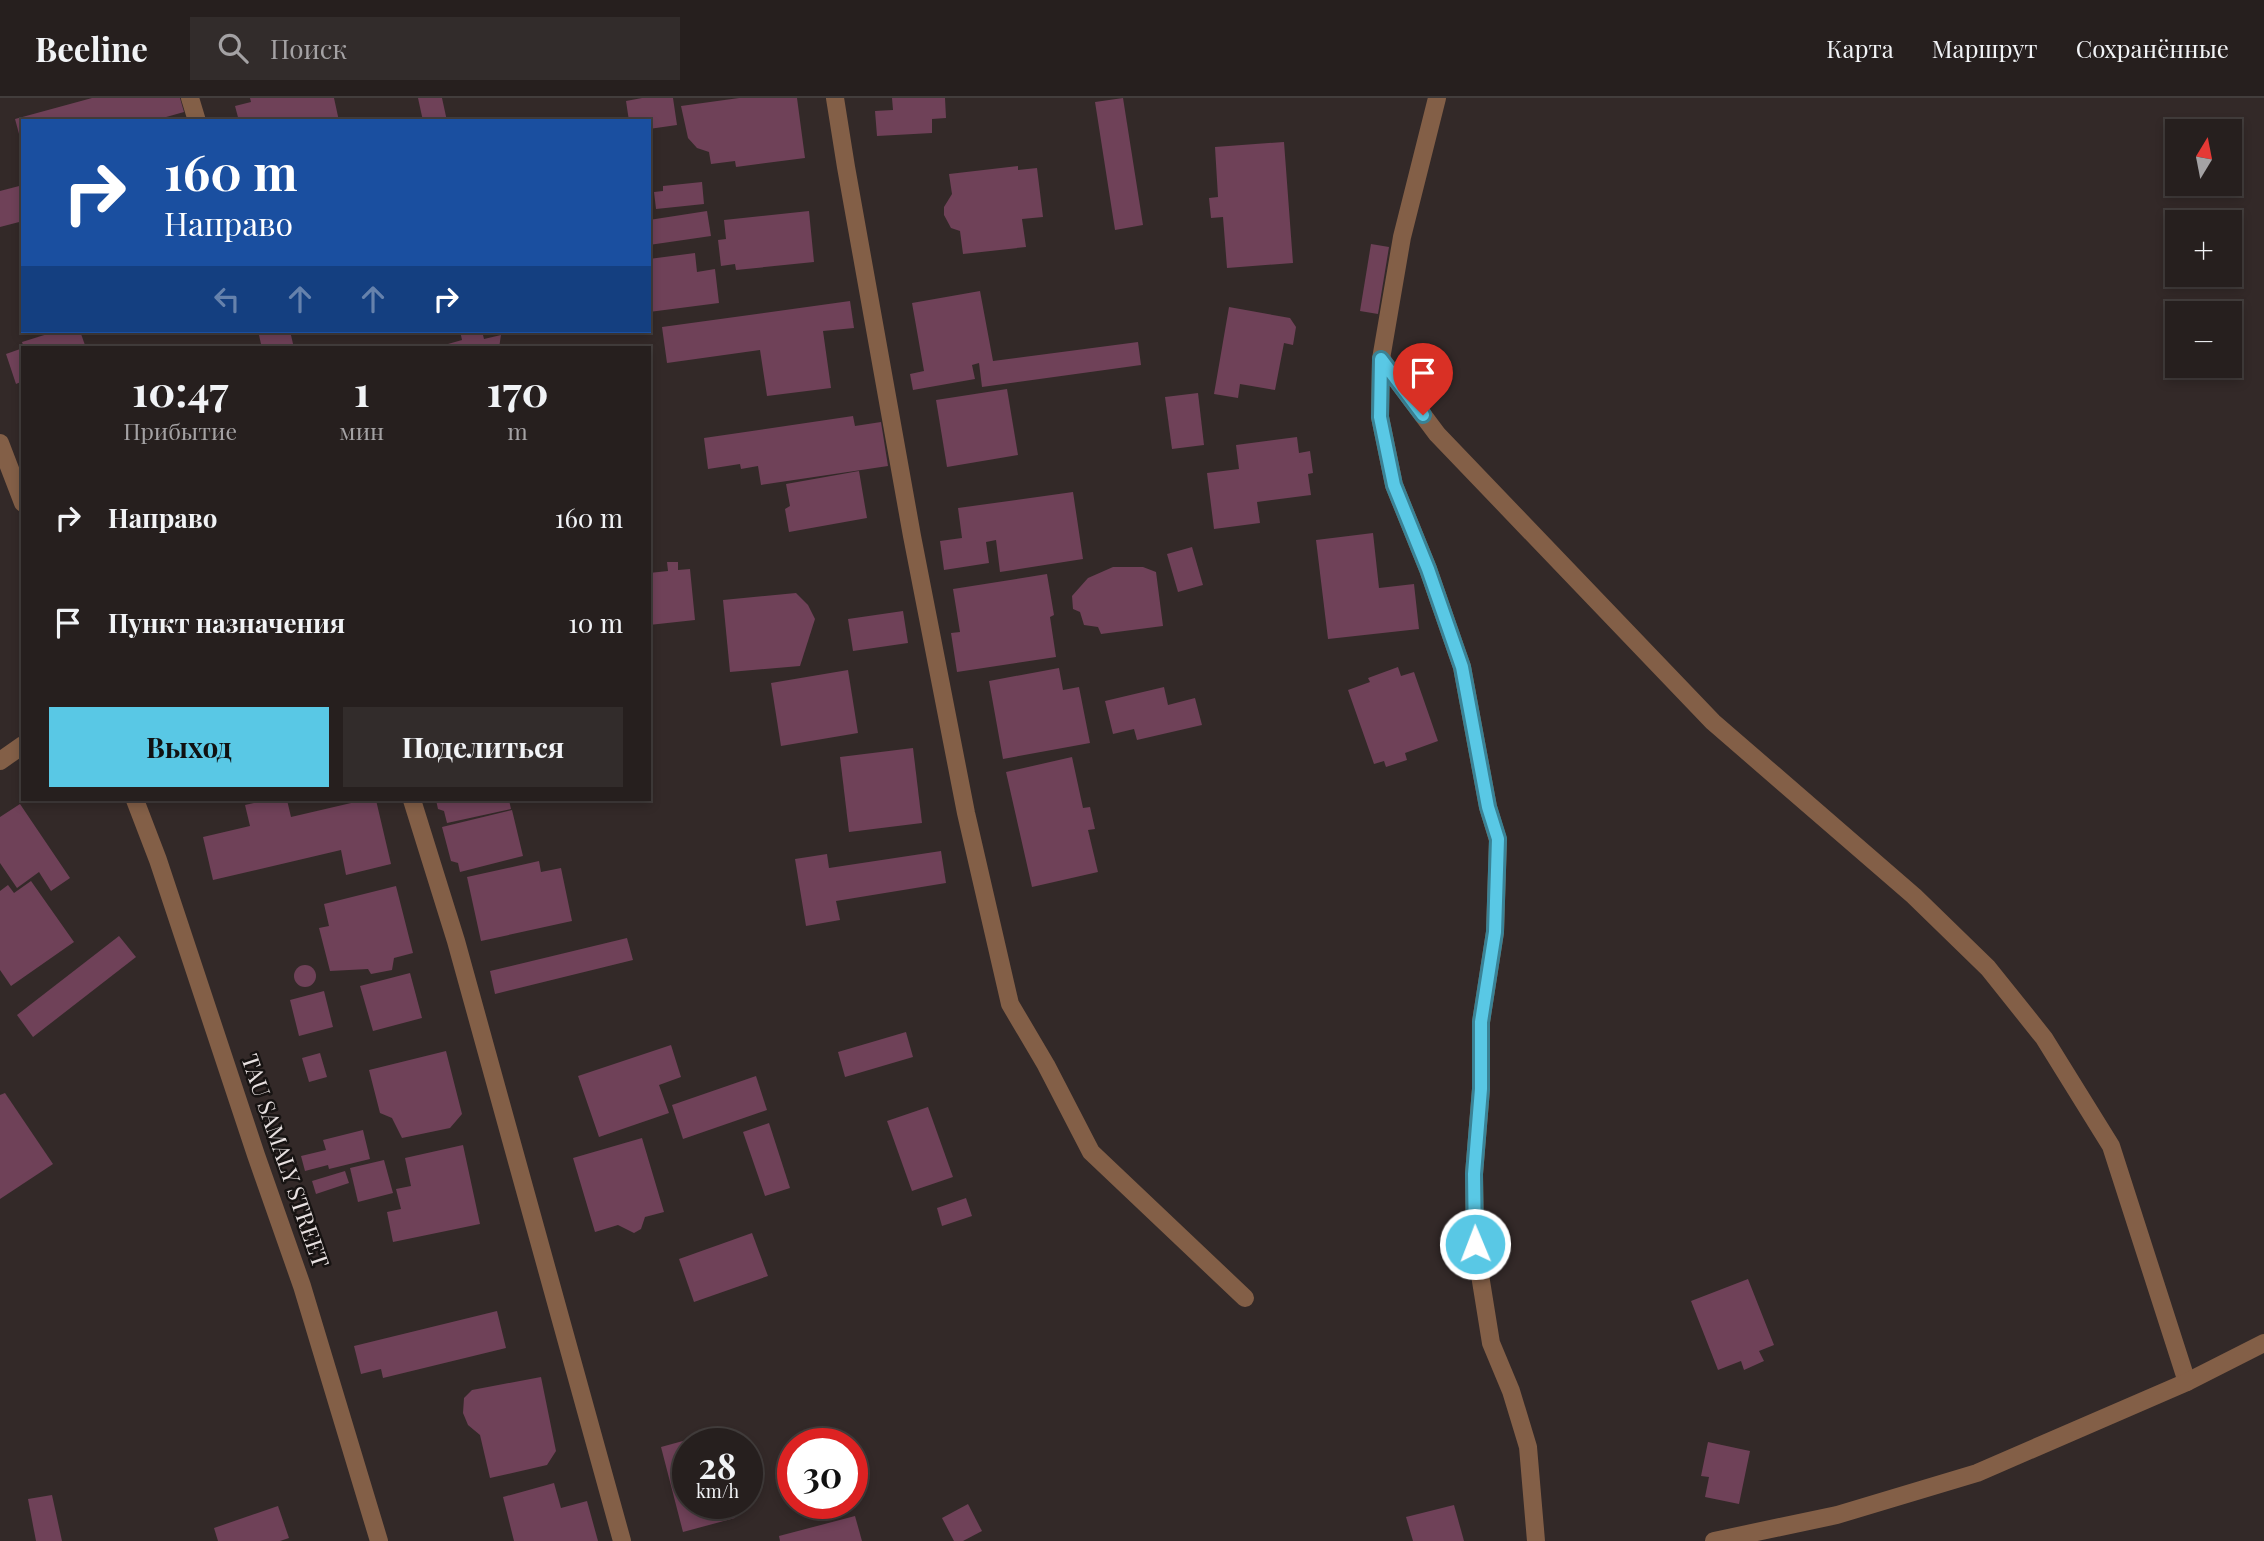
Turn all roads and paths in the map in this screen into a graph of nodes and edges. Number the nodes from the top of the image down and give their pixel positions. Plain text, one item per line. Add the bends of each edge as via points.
1 (190, 98) edge
2 (835, 98) edge
3 (1437, 98) edge
4 (196, 119) edge
5 (1381, 359) junction
6 (0, 443) edge
7 (21, 496) edge
8 (21, 745) edge
9 (0, 761) edge
10 (135, 801) edge
11 (412, 801) edge
12 (1245, 1298) dead end
13 (2264, 1343) edge
14 (2187, 1382) junction
15 (379, 1541) edge
16 (622, 1541) edge
17 (1536, 1541) edge
18 (1714, 1541) edge

1 - 4 street
2 - 12 street via 912,536 1010,1004 1091,1152
3 - 5 street via 1402,237
5 - 14 street via 1437,434 1713,722 1914,896 1988,968 2044,1038 2111,1146
5 - 17 street via 1380,417 1394,485 1462,667 1498,839 1495,932 1481,1022 1475,1244 1491,1343 1528,1447
6 - 7 street
8 - 9 street
10 - 15 street, TAU SAMALY STREET via 302,1286
11 - 16 street via 456,941
13 - 14 street
14 - 18 street via 1977,1474 1837,1515

